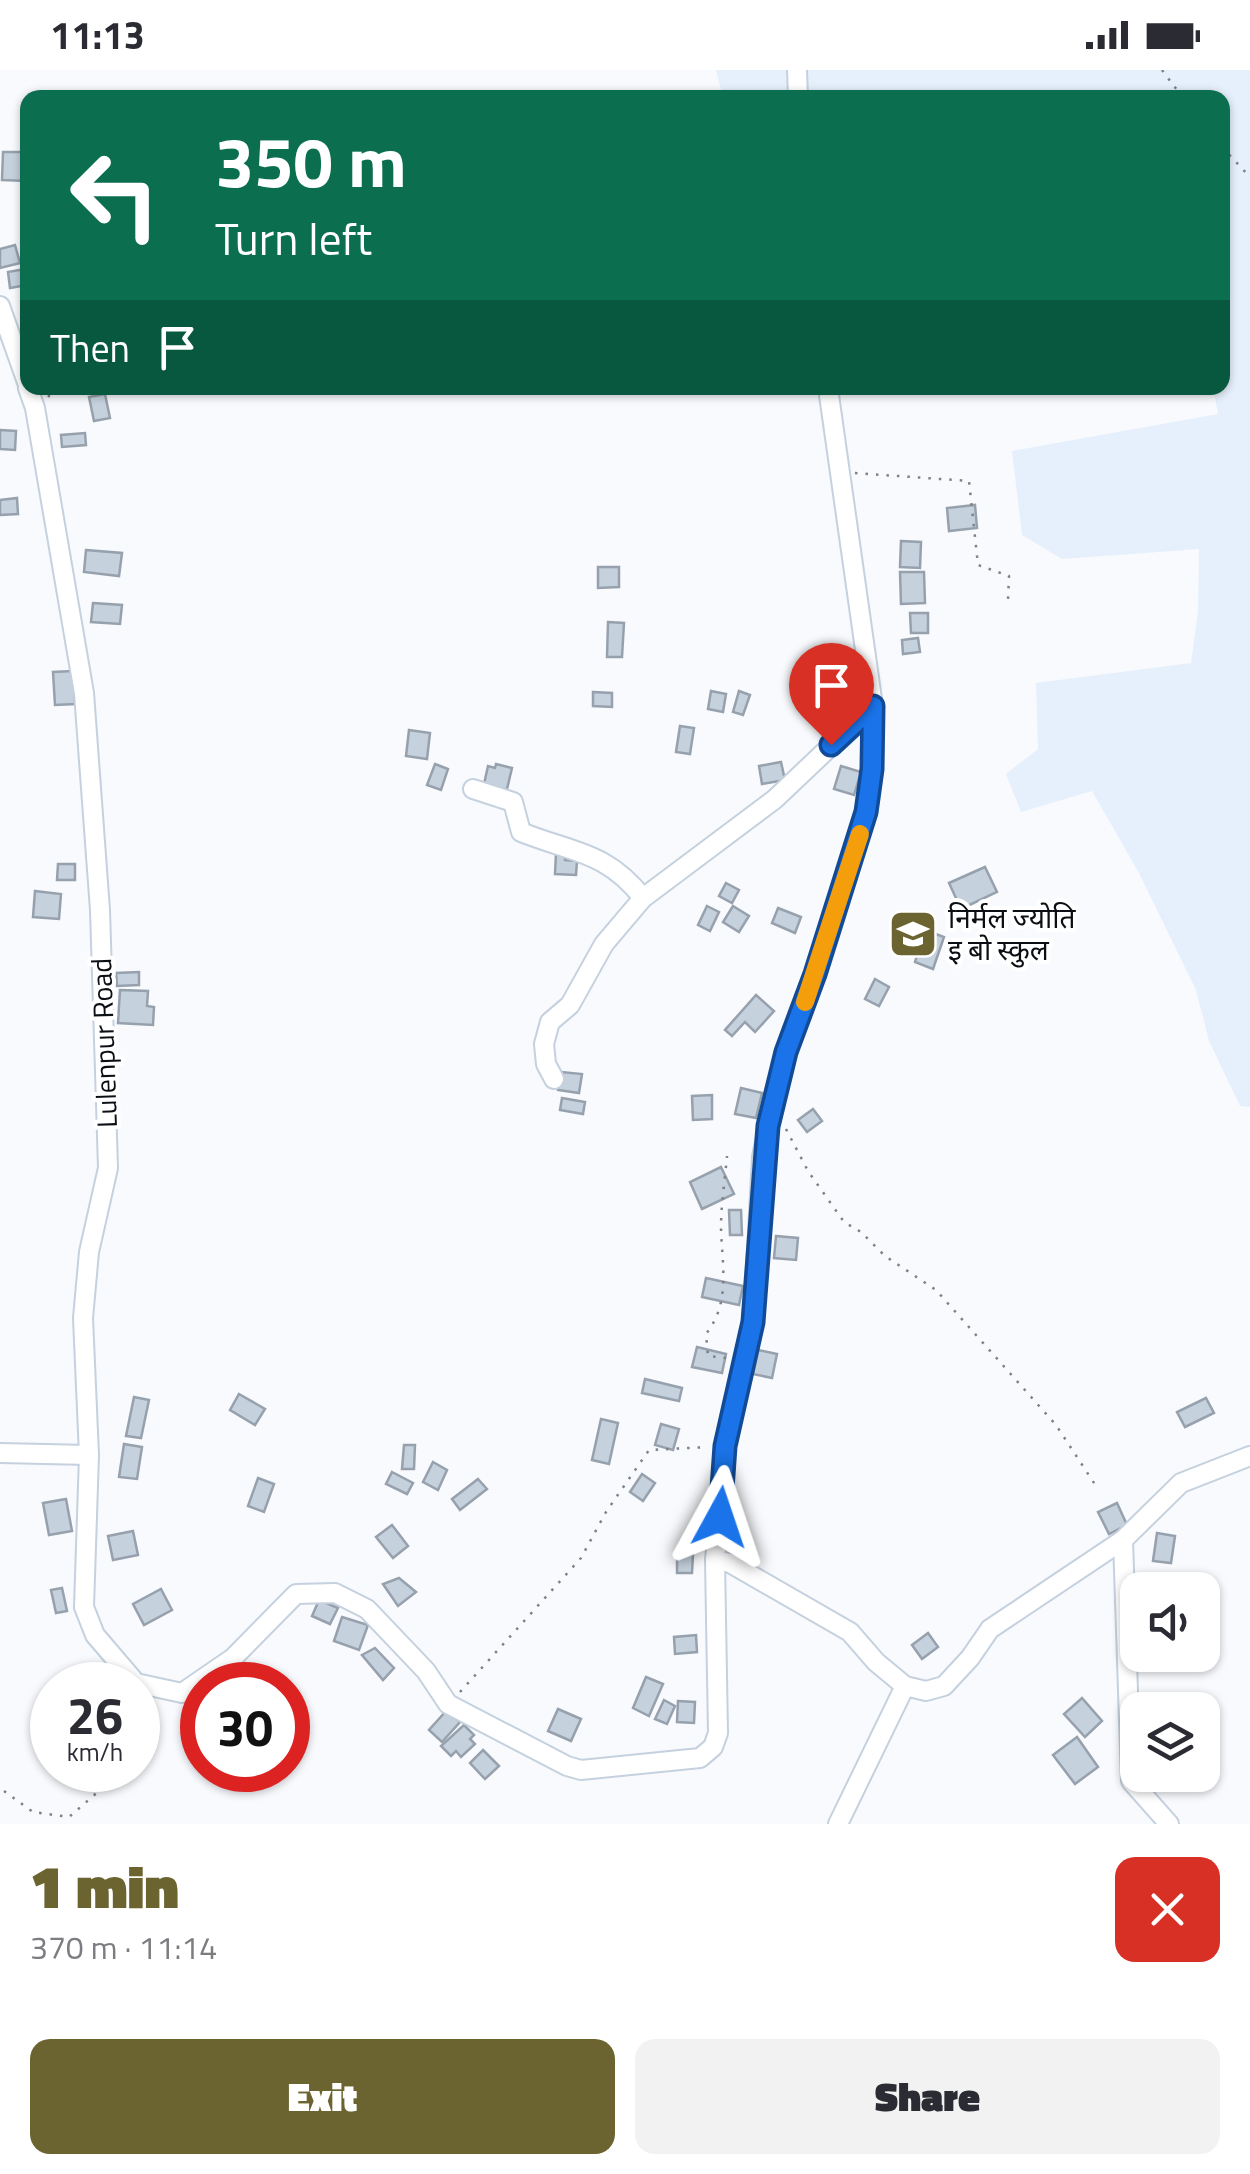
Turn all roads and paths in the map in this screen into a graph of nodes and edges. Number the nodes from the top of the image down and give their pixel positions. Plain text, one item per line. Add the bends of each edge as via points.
1 (1230, 156) edge
2 (1250, 177) edge
3 (0, 306) edge
4 (20, 363) edge
5 (31, 395) edge
6 (829, 395) edge
7 (839, 472) junction
8 (1008, 600) dead end
9 (873, 706) junction
10 (473, 789) dead end
11 (644, 898) junction
12 (554, 1079) dead end
13 (773, 1106) junction
14 (727, 1156) dead end
15 (746, 1360) junction
16 (725, 1446) junction
17 (0, 1453) edge
18 (89, 1455) junction
19 (1250, 1456) edge
20 (1096, 1486) dead end
21 (1123, 1540) junction
22 (716, 1560) junction
23 (118, 1662) edge
24 (905, 1686) junction
25 (160, 1689) edge
26 (448, 1704) junction
27 (4, 1790) dead end
28 (98, 1792) edge
29 (838, 1824) edge
30 (1169, 1824) edge

1 - 2 path
3 - 4 street, Lulenpur Road
5 - 18 street, Lulenpur Road via 84,693 100,910 108,1168 83,1318
6 - 7 street
7 - 8 path via 970,482 978,566 1009,576
7 - 9 street
9 - 11 street via 775,799
9 - 13 street via 866,812
10 - 11 street via 512,802 521,832 602,859
11 - 12 street via 604,944 570,1006 550,1022 544,1044
13 - 15 street via 762,1157
13 - 20 path via 844,1222 936,1290 1056,1425
14 - 15 path via 724,1290 718,1320 706,1334 708,1356
15 - 16 street
16 - 22 street
16 - 26 path via 650,1450 581,1558
17 - 18 street
18 - 23 street, Lulenpur Road via 84,1608
19 - 21 street via 1181,1482
21 - 24 street via 990,1629 944,1686 926,1692
21 - 30 street via 1131,1781
22 - 24 street via 850,1632
22 - 26 street via 718,1733 700,1758 581,1770
24 - 29 street
25 - 26 street via 182,1693 194,1687 296,1594 335,1593 366,1609
27 - 28 path via 33,1812 69,1817

